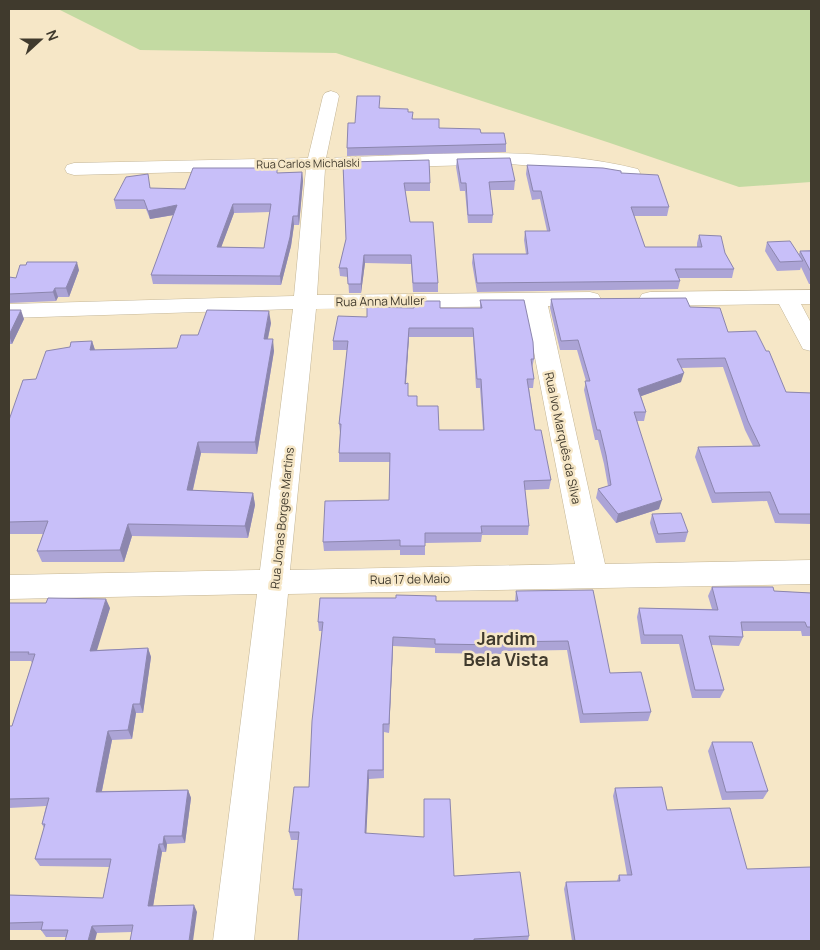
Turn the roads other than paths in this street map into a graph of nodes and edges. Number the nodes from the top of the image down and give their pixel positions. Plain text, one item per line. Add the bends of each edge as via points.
1 (331, 96) dead end
2 (316, 163) junction
3 (74, 169) dead end
4 (631, 174) edge
5 (786, 297) junction
6 (811, 297) edge
7 (535, 300) junction
8 (305, 302) junction
9 (9, 311) edge
10 (811, 344) edge
11 (811, 572) edge
12 (592, 576) junction
13 (275, 582) junction
14 (9, 587) edge
15 (232, 941) edge

1 - 2 street, Rua Jonas Borges Martins
2 - 3 street, Rua Carlos Michalski
2 - 4 street, Rua Carlos Michalski via 510,160 570,163
2 - 8 street, Rua Jonas Borges Martins
5 - 6 street, Rua Anna Muller
5 - 7 street, Rua Anna Muller
5 - 10 street
7 - 8 street, Rua Anna Muller
7 - 12 street, Rua Ivo Marquês da Silva
8 - 9 street, Rua Anna Muller
8 - 13 street, Rua Jonas Borges Martins
11 - 12 street, Rua 17 de Maio
12 - 13 street, Rua 17 de Maio
13 - 14 street, Rua 17 de Maio
13 - 15 street, Rua Jonas Borges Martins

